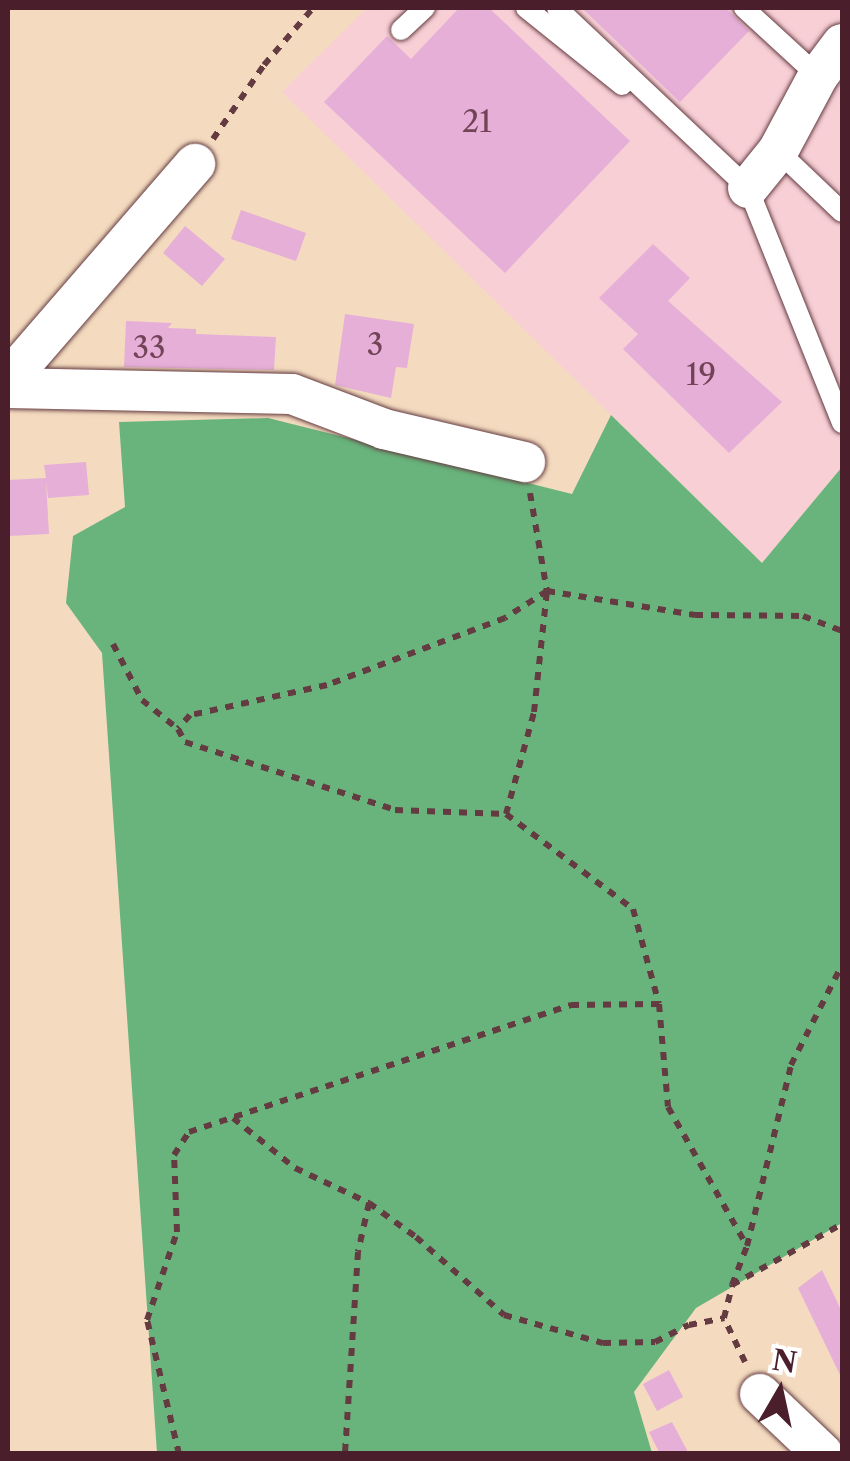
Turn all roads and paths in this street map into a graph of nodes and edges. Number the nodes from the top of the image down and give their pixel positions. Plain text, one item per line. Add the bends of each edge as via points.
1 (313, 8) edge
2 (425, 8) edge
3 (526, 8) edge
4 (557, 8) edge
5 (744, 8) edge
6 (401, 30) dead end
7 (842, 44) edge
8 (818, 76) junction
9 (778, 151) junction
10 (195, 164) joint
11 (748, 188) junction
12 (842, 212) edge
13 (8, 384) edge
14 (842, 423) edge
15 (525, 462) joint
16 (548, 591) junction
17 (842, 631) edge
18 (114, 644) dead end
19 (178, 729) junction
20 (506, 814) junction
21 (842, 965) edge
22 (659, 1004) junction
23 (233, 1118) junction
24 (369, 1202) junction
25 (842, 1224) edge
26 (747, 1246) junction
27 (732, 1285) junction
28 (724, 1318) junction
29 (760, 1394) joint
30 (180, 1454) edge
31 (345, 1454) edge
32 (823, 1454) edge

1 - 10 path via 264,64
2 - 6 lane
3 - 11 lane
4 - 11 lane
5 - 8 lane
7 - 8 street
8 - 9 street
9 - 11 street
9 - 12 lane
10 - 13 street
11 - 14 lane
13 - 15 street via 292,394 384,429
15 - 16 path
16 - 17 path via 695,615 803,616
16 - 19 path via 505,618 326,685 190,714
16 - 20 path via 534,712
18 - 19 path via 142,700
19 - 20 path via 185,742 395,810
20 - 22 path via 633,910
21 - 26 path via 791,1065
22 - 23 path via 571,1005
22 - 26 path via 668,1107
23 - 24 path via 296,1168
23 - 30 path via 188,1132 174,1155 177,1232 147,1320
24 - 28 path via 504,1315 604,1344 656,1342
24 - 31 path via 358,1252
25 - 27 path
26 - 27 path
27 - 28 path
28 - 29 path
29 - 32 street

